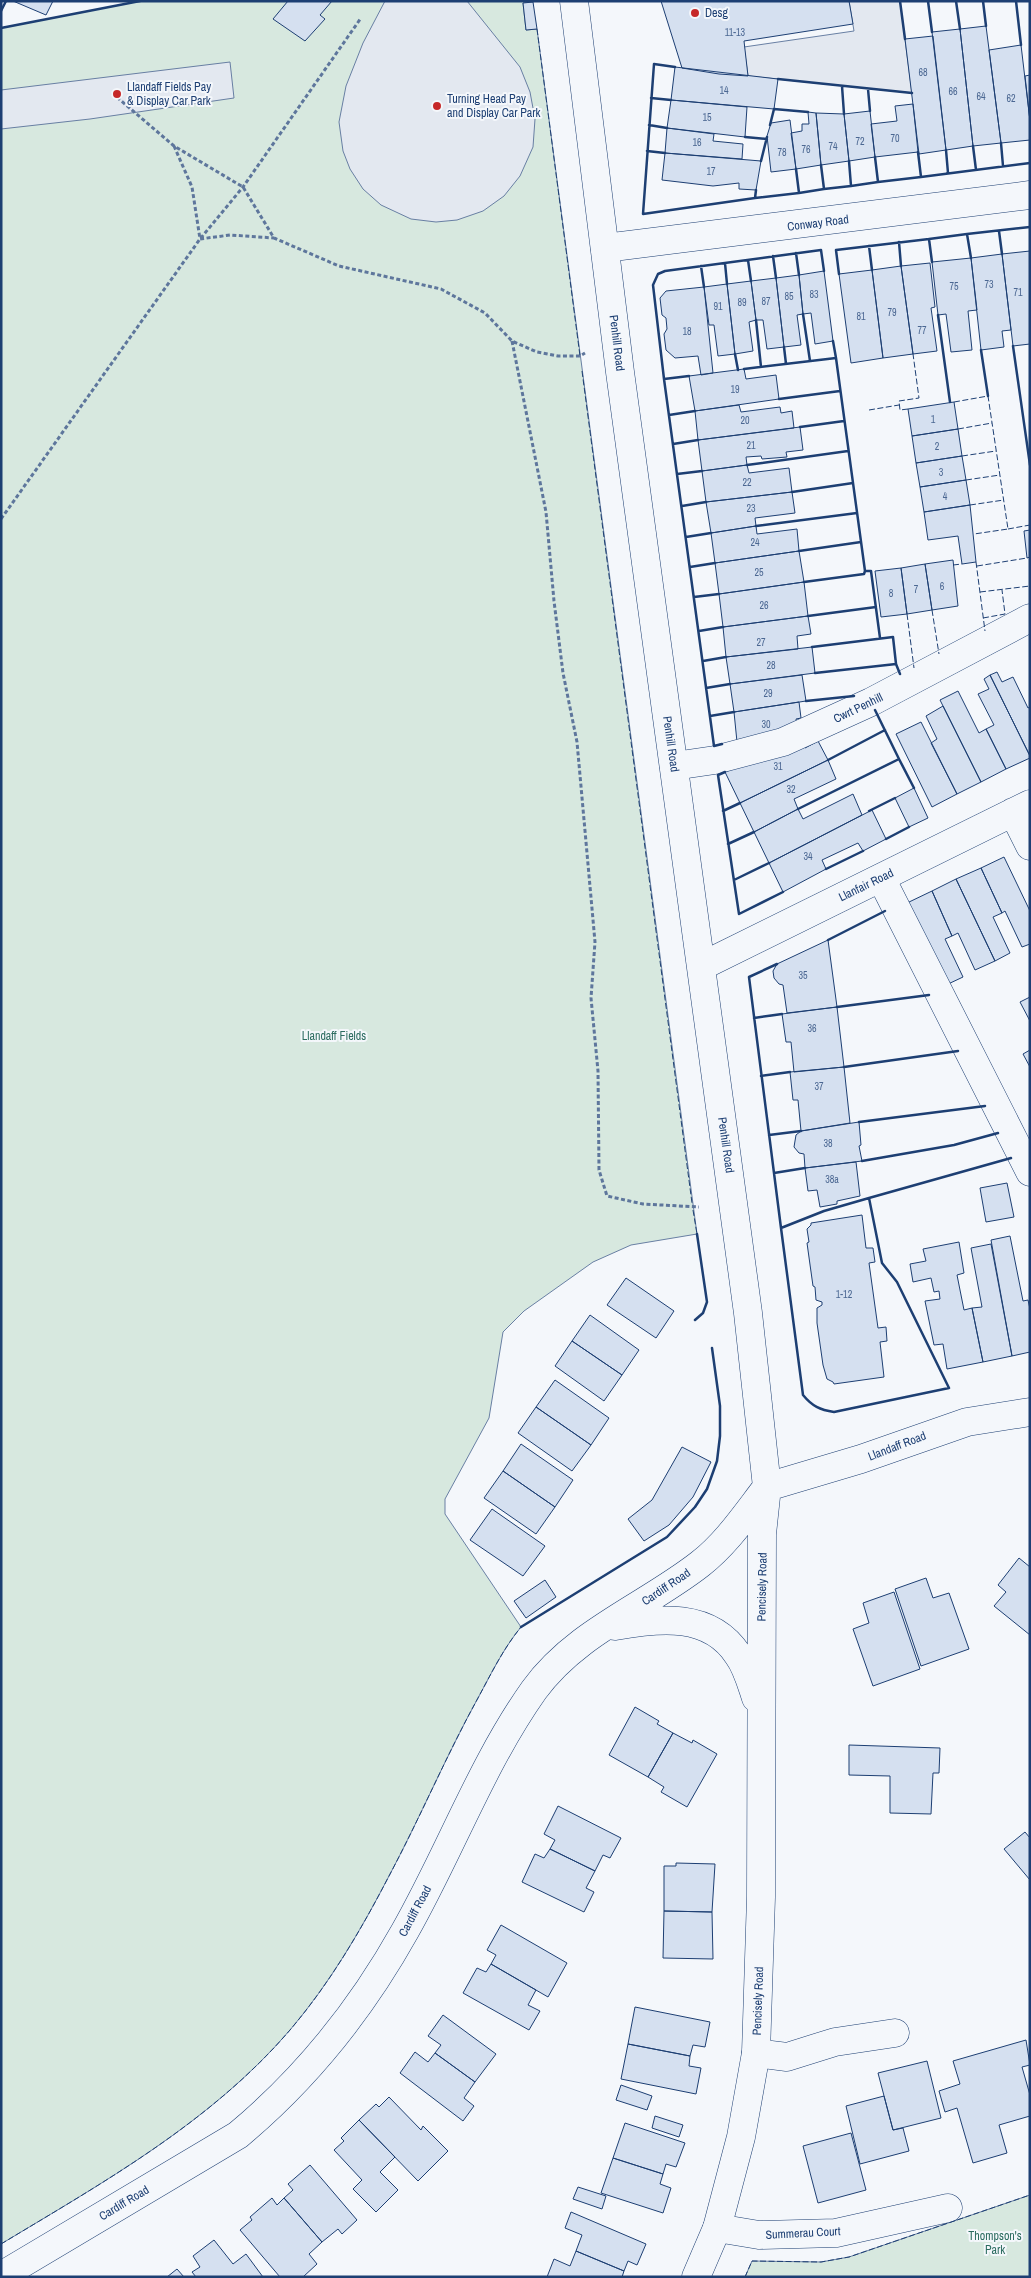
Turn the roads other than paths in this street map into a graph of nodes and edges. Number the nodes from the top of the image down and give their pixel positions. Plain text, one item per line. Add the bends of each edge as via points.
1 (574, 1) edge
2 (1030, 195) edge
3 (605, 248) junction
4 (1030, 618) edge
5 (674, 766) junction
6 (1022, 808) edge
7 (1030, 846) edge
8 (881, 878) junction
9 (702, 966) junction
10 (1030, 1172) edge
11 (1030, 1412) edge
12 (767, 1487) junction
13 (604, 1628) junction
14 (762, 1717) junction
15 (895, 2033) dead end
16 (756, 2053) junction
17 (948, 2208) dead end
18 (717, 2228) junction
19 (1, 2276) edge
20 (696, 2277) edge

1 - 3 main road, Penhill Road
2 - 3 main road, Conway Road
3 - 5 main road, Penhill Road
4 - 5 main road, Cwrt Penhill via 872,702 783,742 716,760
5 - 9 main road, Penhill Road
6 - 7 main road
6 - 8 main road, Llanfair Road
8 - 9 main road, Llanfair Road
8 - 10 main road
9 - 12 main road, Penhill Road via 748,1313
11 - 12 main road, Llandaff Road via 945,1428 861,1459
12 - 13 main road, Cardiff Road via 736,1528 705,1559
12 - 14 main road, Pencisely Road via 762,1534
13 - 14 main road, Pencisely Road via 645,1620 674,1620 694,1622 710,1630 725,1639 738,1655 749,1676
13 - 19 main road, Cardiff Road via 577,1645 534,1690 490,1765 388,1960 337,2032 299,2078 238,2135
14 - 16 main road, Pencisely Road
15 - 16 main road via 835,2042 787,2057
16 - 18 main road, Pencisely Road via 741,2137
17 - 18 main road, Summerau Court via 836,2233 759,2235
18 - 20 main road, Pencisely Road

